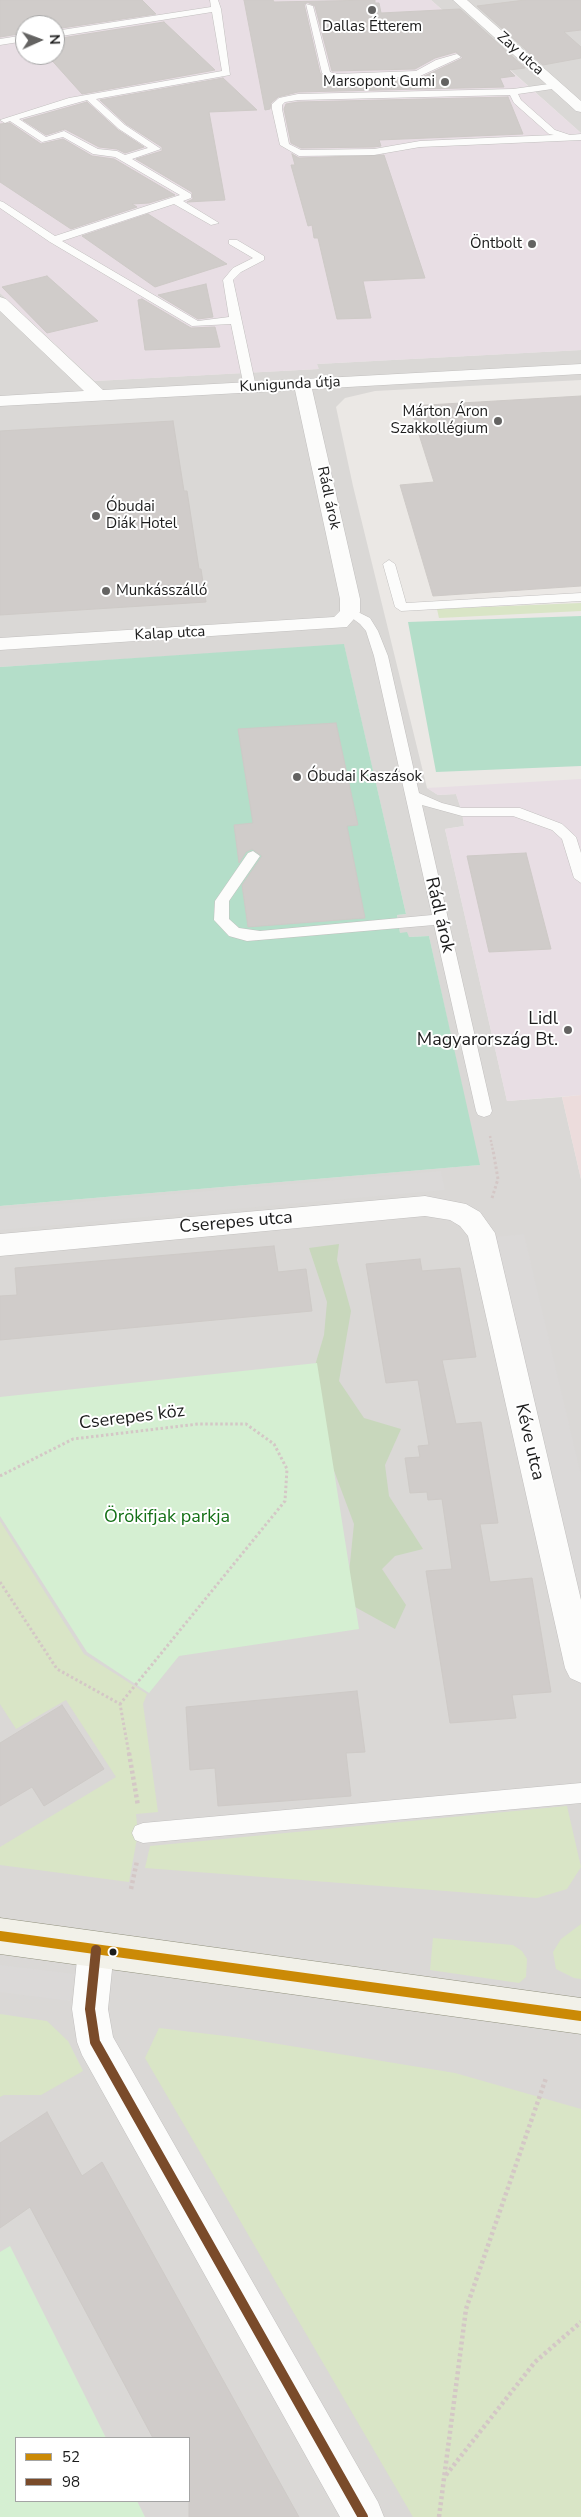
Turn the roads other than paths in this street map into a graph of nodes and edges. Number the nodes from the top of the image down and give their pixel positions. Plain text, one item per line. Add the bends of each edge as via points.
1 (459, 0) edge
2 (216, 5) edge
3 (309, 6) dead end
4 (65, 32) edge
5 (15, 40) edge
6 (0, 42) edge
7 (457, 57) dead end
8 (439, 62) junction
9 (444, 71) dead end
10 (556, 86) junction
11 (513, 92) junction
12 (88, 97) junction
13 (581, 108) edge
14 (11, 118) junction
15 (0, 122) edge
16 (576, 138) edge
17 (125, 158) junction
18 (174, 200) junction
19 (0, 204) edge
20 (214, 223) dead end
21 (54, 240) junction
22 (233, 242) dead end
23 (0, 302) edge
24 (235, 320) junction
25 (581, 369) edge
26 (302, 384) junction
27 (250, 387) junction
28 (98, 395) junction
29 (0, 401) edge
30 (389, 564) dead end
31 (581, 597) edge
32 (345, 618) junction
33 (0, 644) edge
34 (413, 796) junction
35 (253, 856) dead end
36 (581, 878) edge
37 (440, 919) junction
38 (484, 1111) road end
39 (470, 1219) joint
40 (0, 1245) edge
41 (581, 1668) edge
42 (581, 1793) edge
43 (143, 1833) road end
44 (0, 1936) edge
45 (96, 1950) junction
46 (581, 2016) edge
47 (363, 2517) edge

1 - 10 street, Zay utca
2 - 4 lane
2 - 12 lane via 227,73
3 - 8 lane via 326,73 336,77 418,74
5 - 6 lane
7 - 8 lane
8 - 9 lane
10 - 11 lane
10 - 13 street, Zay utca
11 - 16 lane via 517,101 552,132
11 - 16 lane via 298,97 282,100 277,104 277,110 285,145 299,153 374,152 420,144
12 - 14 lane
12 - 17 lane via 122,127 156,149
14 - 15 lane
14 - 17 lane via 45,140 64,134 96,152
17 - 18 lane via 188,196
18 - 20 lane
18 - 21 lane
19 - 21 lane
21 - 24 lane via 196,324
22 - 24 lane via 260,258 237,270 228,280
23 - 28 street
24 - 27 lane
25 - 26 street, Kunigunda útja
26 - 27 street, Kunigunda útja
26 - 32 street, Rádl árok via 350,599
27 - 28 street, Kunigunda útja
28 - 29 street, Kunigunda útja
30 - 31 lane via 401,607
32 - 33 street, Kalap utca
32 - 34 lane, Rádl árok via 365,621 382,656
34 - 36 lane via 438,807 462,812 515,810 557,827 569,837
34 - 37 lane, Rádl árok
35 - 37 lane via 222,901 222,920 234,932 260,936
37 - 38 lane, Rádl árok
39 - 40 street, Cserepes utca via 456,1211 425,1206
39 - 41 street, Kéve utca via 481,1234
42 - 43 lane
44 - 45 street
45 - 46 street
45 - 47 street via 90,2008 95,2042

